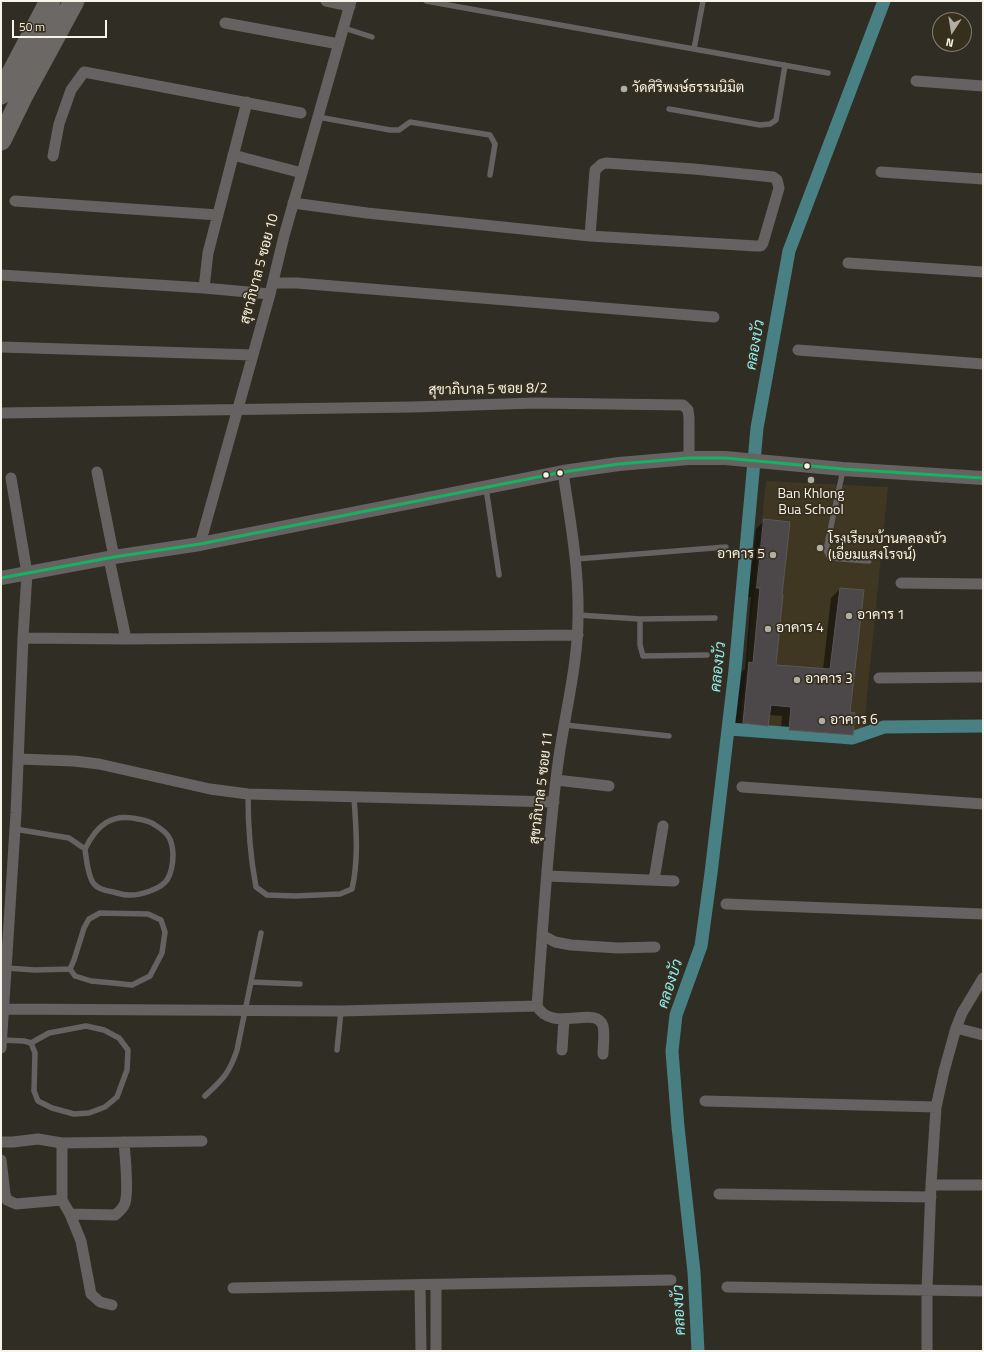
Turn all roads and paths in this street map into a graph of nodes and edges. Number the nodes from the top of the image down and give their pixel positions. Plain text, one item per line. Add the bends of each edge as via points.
1 (50, 1) edge
2 (74, 1) edge
3 (326, 1) edge
4 (426, 1) edge
5 (703, 1) edge
6 (350, 3) edge
7 (225, 23) dead end
8 (344, 28) junction
9 (372, 36) dead end
10 (339, 44) junction
11 (694, 49) junction
12 (785, 65) junction
13 (828, 73) dead end
14 (916, 81) dead end
15 (983, 86) edge
16 (1, 94) edge
17 (246, 102) junction
18 (669, 109) dead end
19 (301, 113) dead end
20 (318, 117) junction
21 (1, 140) edge
22 (233, 155) junction
23 (53, 156) dead end
24 (881, 172) dead end
25 (302, 173) junction
26 (490, 175) dead end
27 (983, 180) edge
28 (15, 200) dead end
29 (293, 203) junction
30 (218, 215) junction
31 (590, 236) junction
32 (848, 263) dead end
33 (983, 272) edge
34 (1, 275) edge
35 (204, 288) junction
36 (272, 289) junction
37 (714, 318) dead end
38 (1, 347) edge
39 (798, 350) dead end
40 (253, 355) junction
41 (983, 364) edge
42 (238, 408) junction
43 (1, 413) edge
44 (689, 458) junction
45 (843, 469) junction
46 (97, 472) dead end
47 (562, 472) junction
48 (11, 478) dead end
49 (983, 478) edge
50 (486, 488) junction
51 (200, 544) junction
52 (726, 547) dead end
53 (111, 558) junction
54 (576, 558) junction
55 (868, 561) dead end
56 (27, 573) junction
57 (499, 575) dead end
58 (1, 578) edge
59 (901, 583) dead end
60 (983, 584) edge
61 (578, 615) junction
62 (715, 618) dead end
63 (640, 619) junction
64 (578, 635) junction
65 (22, 638) junction
66 (126, 639) junction
67 (707, 655) dead end
68 (983, 677) edge
69 (879, 678) dead end
70 (565, 725) junction
71 (669, 736) dead end
72 (19, 759) junction
73 (556, 780) junction
74 (609, 786) dead end
75 (742, 787) dead end
76 (248, 794) junction
77 (354, 797) junction
78 (554, 802) junction
79 (983, 804) edge
80 (663, 826) dead end
81 (15, 829) junction
82 (85, 849) junction
83 (547, 876) junction
84 (654, 880) junction
85 (674, 881) dead end
86 (726, 904) dead end
87 (983, 914) edge
88 (262, 933) dead end
89 (542, 934) junction
90 (655, 947) dead end
91 (5, 968) junction
92 (70, 969) junction
93 (983, 978) edge
94 (251, 982) junction
95 (300, 984) dead end
96 (537, 1006) junction
97 (4, 1009) junction
98 (246, 1011) junction
99 (341, 1011) junction
100 (564, 1019) junction
101 (956, 1028) junction
102 (983, 1035) edge
103 (2, 1040) edge
104 (31, 1043) junction
105 (1, 1048) edge
106 (337, 1050) dead end
107 (562, 1050) dead end
108 (603, 1054) dead end
109 (205, 1096) dead end
110 (705, 1101) dead end
111 (936, 1107) junction
112 (202, 1141) dead end
113 (1, 1142) edge
114 (124, 1142) junction
115 (62, 1143) junction
116 (1, 1160) edge
117 (931, 1185) junction
118 (983, 1186) edge
119 (719, 1194) dead end
120 (931, 1197) junction
121 (62, 1200) junction
122 (70, 1214) junction
123 (671, 1280) dead end
124 (420, 1285) junction
125 (436, 1285) junction
126 (727, 1287) dead end
127 (233, 1288) dead end
128 (927, 1290) junction
129 (983, 1291) edge
130 (112, 1305) dead end
131 (421, 1351) edge
132 (436, 1351) edge
133 (927, 1351) edge

1 - 16 highway
2 - 21 highway
3 - 6 street
4 - 11 lane
5 - 11 lane
6 - 8 street, สุขาภิบาล 5 ซอย 10
7 - 10 street
8 - 9 lane
8 - 10 street, สุขาภิบาล 5 ซอย 10
10 - 20 street, สุขาภิบาล 5 ซอย 10
11 - 12 lane
12 - 13 lane
12 - 18 lane via 776,120 770,124 760,125
14 - 15 street
17 - 19 street
17 - 22 street
17 - 23 street via 84,72 71,90 59,124
20 - 25 street, สุขาภิบาล 5 ซอย 10
20 - 26 lane via 390,130 399,130 410,122 490,135 495,144
22 - 25 street
22 - 30 street
24 - 27 street
25 - 29 street, สุขาภิบาล 5 ซอย 10
28 - 30 street
29 - 31 street
29 - 36 street, สุขาภิบาล 5 ซอย 10
30 - 35 street via 208,253
31 - 31 street via 595,170 602,164 773,176 779,183 763,243 760,246
32 - 33 street
34 - 35 street
35 - 36 street
36 - 37 street via 298,283
36 - 40 street, สุขาภิบาล 5 ซอย 10
38 - 40 street
39 - 41 street
40 - 42 street, สุขาภิบาล 5 ซอย 10
42 - 43 street
42 - 44 street, สุขาภิบาล 5 ซอย 8/2 via 535,403 683,405 688,410 689,418
42 - 51 street, สุขาภิบาล 5 ซอย 10
44 - 45 street via 725,458
44 - 47 street
45 - 49 street
45 - 55 lane via 826,550 830,558
46 - 53 street
47 - 50 street
47 - 54 street, สุขาภิบาล 5 ซอย 11
48 - 56 street
50 - 51 street
50 - 57 lane
51 - 53 street
52 - 54 lane
53 - 56 street
53 - 66 street
54 - 61 street, สุขาภิบาล 5 ซอย 11
56 - 58 street
56 - 65 street
59 - 60 street
61 - 63 lane
61 - 64 street, สุขาภิบาล 5 ซอย 11
62 - 63 lane
63 - 67 lane via 640,645 643,656
64 - 66 street
64 - 70 street, สุขาภิบาล 5 ซอย 11
65 - 66 street
65 - 72 street
68 - 69 street
70 - 71 lane
70 - 73 street, สุขาภิบาล 5 ซอย 11
72 - 76 street via 99,764 210,789
72 - 81 street
73 - 74 street
73 - 78 street, สุขาภิบาล 5 ซอย 11
75 - 79 street
76 - 77 street
76 - 77 lane via 248,830 256,887 267,895 295,896 340,894 352,889 357,849
77 - 78 street
78 - 83 street, สุขาภิบาล 5 ซอย 11
80 - 84 street
81 - 82 lane via 69,838
81 - 91 street
82 - 82 lane via 90,839 110,820 129,817 150,822 166,832 172,846 173,865 166,881 154,890 128,895 104,890 94,884
83 - 84 street
83 - 89 street, สุขาภิบาล 5 ซอย 11
84 - 85 street
86 - 87 street
88 - 94 lane
89 - 90 street via 555,942 571,945
89 - 96 street, สุขาภิบาล 5 ซอย 11
91 - 92 lane
91 - 97 street
92 - 92 lane via 84,928 89,919 100,913 148,914 161,920 165,932 162,953 150,976 132,985 112,984 75,976
93 - 101 street
94 - 95 lane
94 - 98 lane
96 - 99 street
96 - 100 street via 546,1016
97 - 98 street
97 - 103 street
98 - 99 street
98 - 109 lane via 232,1066 223,1079
99 - 106 lane
100 - 107 street
100 - 108 street via 586,1017 599,1020 603,1025
101 - 102 street
101 - 111 street
103 - 104 lane
103 - 105 street
104 - 104 lane via 49,1032 86,1026 104,1030 119,1038 128,1050 126,1070 117,1097 105,1107 89,1113 74,1114 38,1101 34,1091 35,1052
110 - 111 street
111 - 117 street
112 - 114 street
113 - 115 street via 38,1139
114 - 115 street
114 - 122 street via 126,1202 121,1211 115,1214
115 - 121 street
116 - 121 street via 7,1200 16,1204
117 - 118 street
117 - 120 street
119 - 120 street
120 - 128 street
121 - 122 street
122 - 130 street via 81,1240 91,1294 100,1302
123 - 125 street
124 - 125 street
124 - 127 street
124 - 131 street
125 - 132 street
126 - 128 street
128 - 129 street
128 - 133 street

